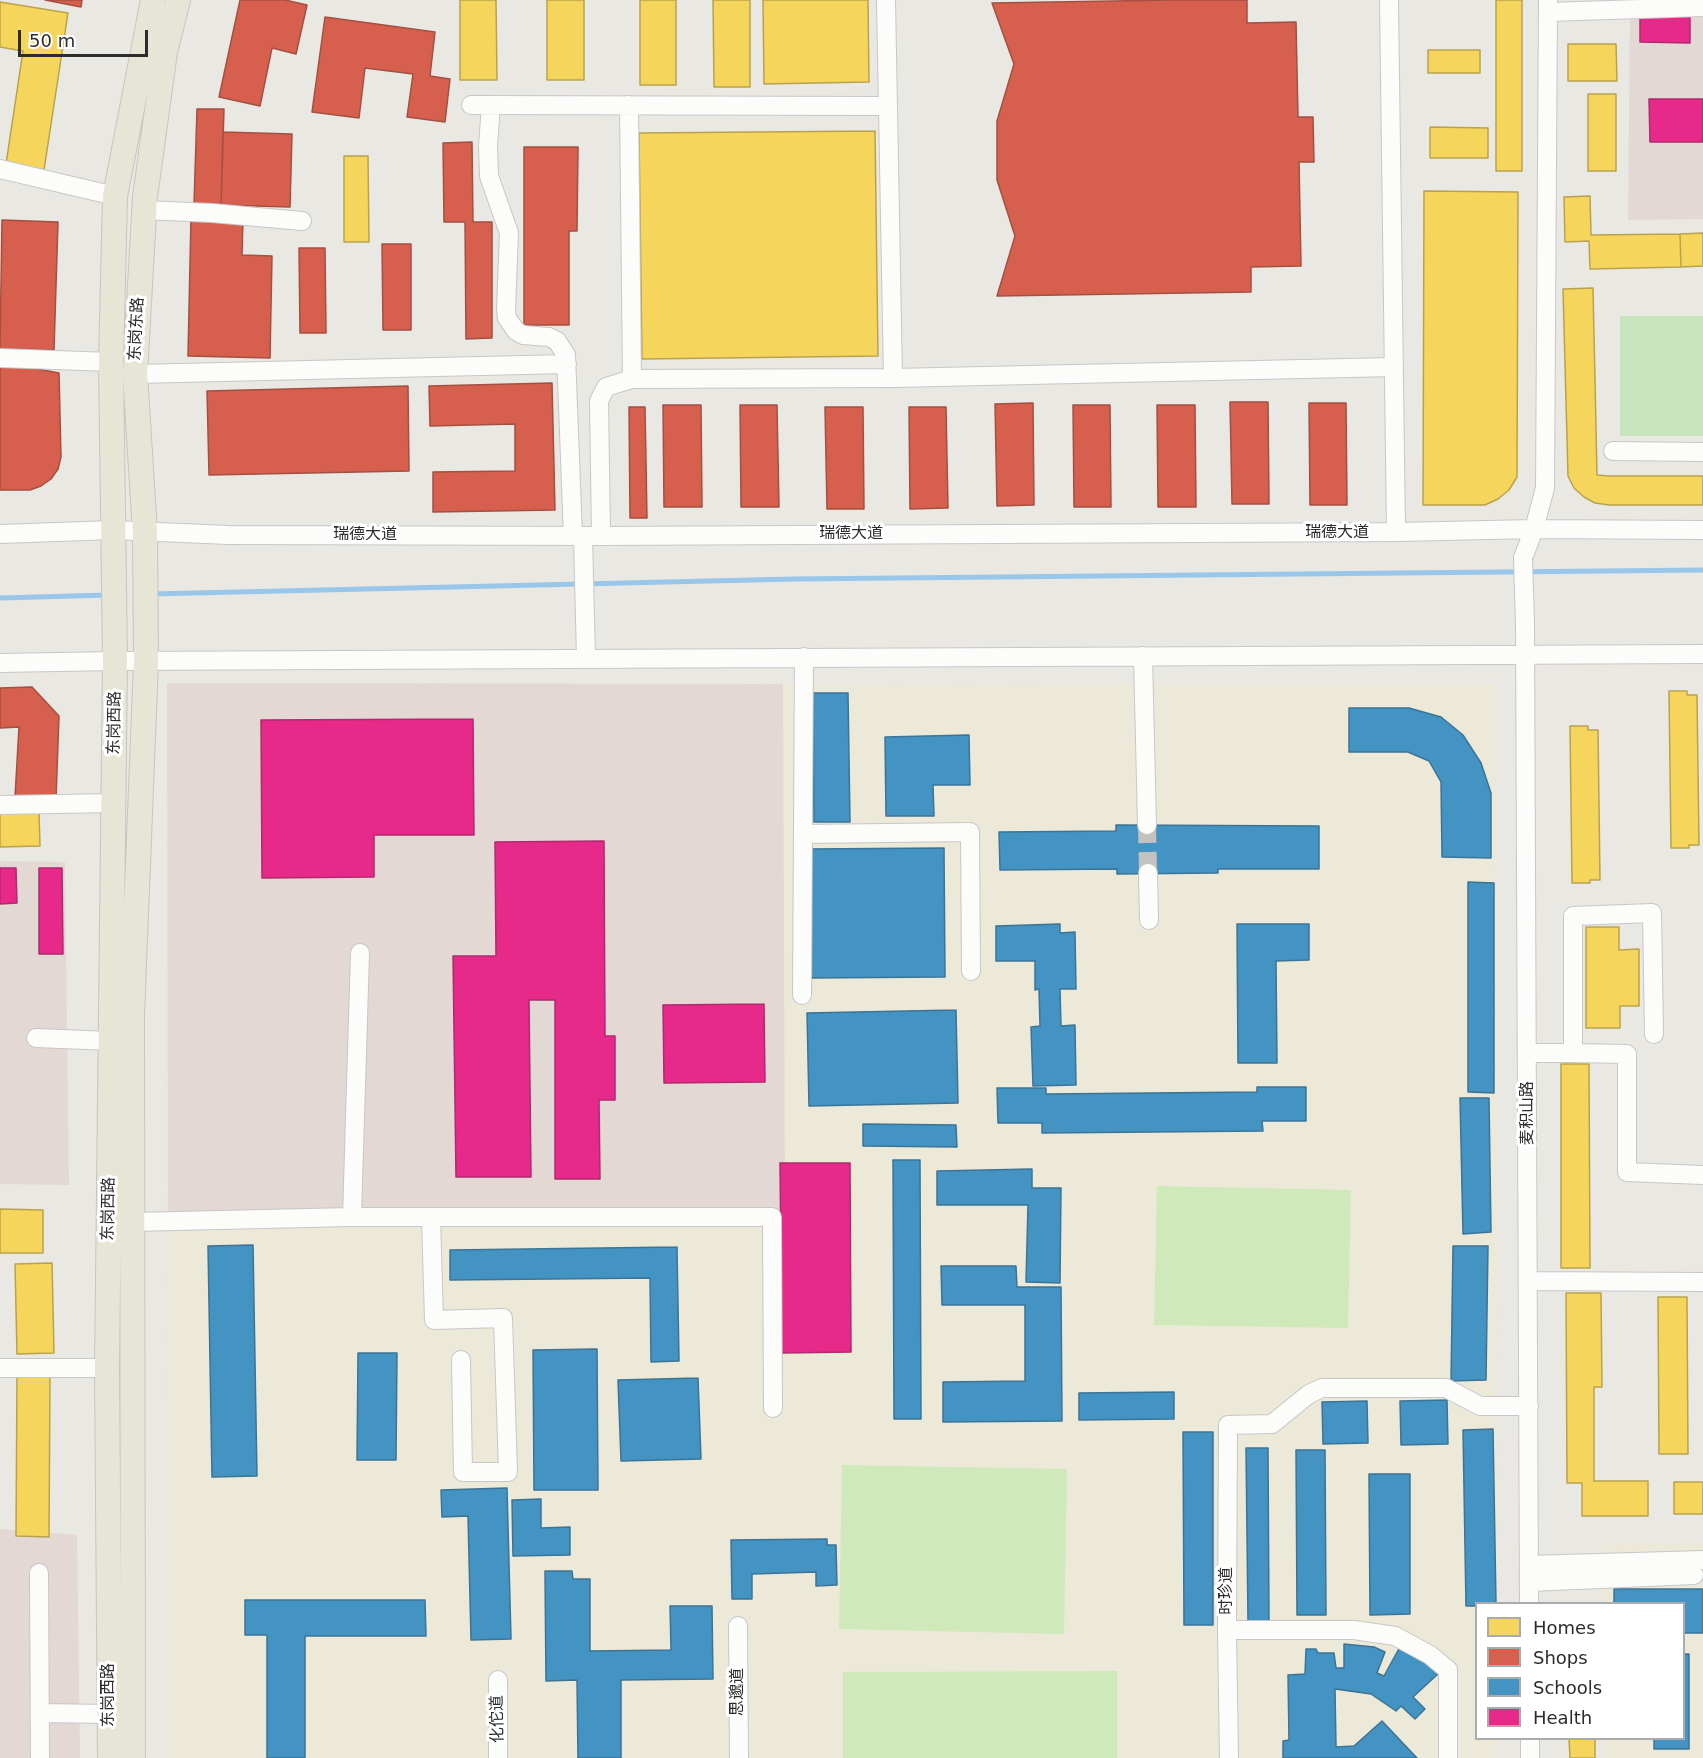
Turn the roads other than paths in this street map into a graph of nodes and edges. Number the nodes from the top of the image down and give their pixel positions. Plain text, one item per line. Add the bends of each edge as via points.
1 (153, 0) edge
2 (178, 0) edge
3 (886, 0) edge
4 (1389, 0) edge
5 (1548, 6) edge
6 (1703, 7) edge
7 (471, 105) dead end
8 (491, 105) junction
9 (629, 105) junction
10 (888, 106) junction
11 (0, 169) edge
12 (115, 196) junction
13 (144, 210) junction
14 (302, 221) dead end
15 (0, 358) edge
16 (111, 362) junction
17 (567, 364) junction
18 (1394, 367) junction
19 (135, 374) junction
20 (893, 378) junction
21 (633, 379) junction
22 (1613, 451) dead end
23 (1703, 452) edge
24 (1534, 529) junction
25 (1703, 530) edge
26 (145, 532) junction
27 (1396, 532) junction
28 (0, 534) edge
29 (586, 536) junction
30 (113, 541) junction
31 (1526, 654) junction
32 (1703, 654) edge
33 (1143, 656) junction
34 (804, 657) junction
35 (586, 659) junction
36 (115, 661) junction
37 (146, 662) junction
38 (0, 663) edge
39 (114, 803) junction
40 (0, 805) edge
41 (1147, 825) tunnel mouth
42 (803, 834) junction
43 (1148, 873) tunnel mouth
44 (1149, 920) dead end
45 (360, 953) dead end
46 (971, 971) dead end
47 (802, 995) dead end
48 (1654, 1034) dead end
49 (36, 1038) dead end
50 (111, 1041) junction
51 (1527, 1053) junction
52 (1573, 1053) junction
53 (1703, 1175) edge
54 (352, 1217) junction
55 (431, 1217) junction
56 (132, 1222) junction
57 (1528, 1281) junction
58 (1703, 1282) edge
59 (461, 1360) dead end
60 (0, 1368) edge
61 (107, 1368) junction
62 (1529, 1406) junction
63 (773, 1408) dead end
64 (1698, 1568) edge
65 (39, 1573) dead end
66 (1529, 1573) junction
67 (1529, 1602) edge
68 (738, 1626) dead end
69 (1227, 1630) junction
70 (498, 1680) dead end
71 (41, 1713) junction
72 (109, 1714) junction
73 (1530, 1740) edge
74 (40, 1758) edge
75 (110, 1758) edge
76 (132, 1758) edge
77 (498, 1758) edge
78 (739, 1758) edge
79 (1229, 1758) edge
80 (1448, 1758) edge
81 (1530, 1758) edge

1 - 12 main road, 东岗东路
2 - 13 main road, 东岗东路 via 165,52
3 - 10 street
4 - 18 street
5 - 6 street
5 - 24 street via 1545,488
7 - 8 street
8 - 9 street
8 - 17 street via 489,176 508,233 507,318 523,335 557,341
9 - 10 street
9 - 21 street
10 - 20 street
11 - 12 street
12 - 16 main road, 东岗东路
13 - 14 street
13 - 19 main road, 东岗东路
15 - 16 street
16 - 30 main road, 东岗东路
17 - 19 street
17 - 29 street
18 - 20 street
18 - 27 street
19 - 26 main road, 东岗东路
20 - 21 street
21 - 29 street via 606,387 599,401
22 - 23 street
24 - 25 street, 瑞德大道
24 - 27 street, 瑞德大道
24 - 31 street, 麦积山路, bridge via 1523,558
26 - 29 street, 瑞德大道
26 - 30 street, 瑞德大道
26 - 37 main road, 东岗东路
27 - 29 street, 瑞德大道
28 - 30 street, 瑞德大道
29 - 35 street
30 - 36 main road, 东岗东路
31 - 32 street
31 - 33 street
31 - 51 street, 麦积山路
33 - 34 street
33 - 41 street
34 - 35 street
34 - 42 street
35 - 37 street
36 - 37 street
36 - 38 street
36 - 39 main road, 东岗西路
37 - 56 main road, 东岗西路 via 132,1015
39 - 40 street
39 - 50 main road, 东岗西路
42 - 46 street via 970,832
42 - 47 street
43 - 44 street
45 - 54 street
48 - 52 street via 1652,913 1573,916
49 - 50 street
50 - 61 main road, 东岗西路
51 - 52 street
51 - 57 street, 麦积山路
52 - 53 street via 1627,1054 1627,1172
54 - 55 street
54 - 56 street
55 - 59 street via 434,1320 503,1318 508,1472 463,1472
55 - 63 street via 772,1217
56 - 76 main road, 东岗西路
57 - 58 street
57 - 62 street, 麦积山路
60 - 61 street
61 - 72 main road, 东岗西路
62 - 66 street, 麦积山路
62 - 69 street, 时珍道 via 1480,1406 1446,1388 1322,1388 1272,1424 1228,1425
64 - 66 street
65 - 71 street
66 - 67 street, 麦积山路
68 - 78 street, 思邈道
69 - 79 street, 时珍道
69 - 80 street via 1354,1630 1395,1636 1430,1655 1448,1670
70 - 77 street, 化佗道
71 - 72 street
71 - 74 street
72 - 75 main road, 东岗西路
73 - 81 street

